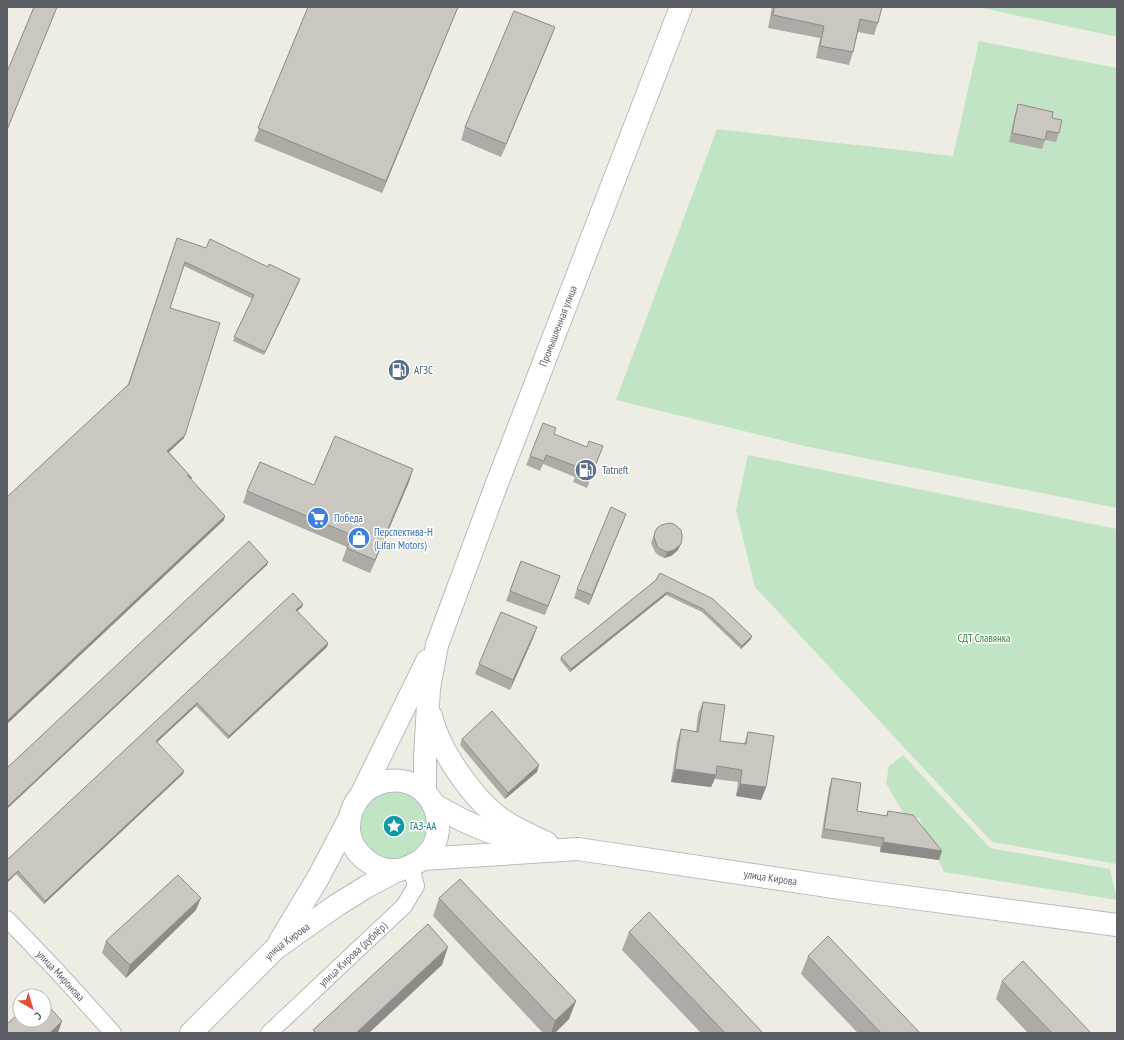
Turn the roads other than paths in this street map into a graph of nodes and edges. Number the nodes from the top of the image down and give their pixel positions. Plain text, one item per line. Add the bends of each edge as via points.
1 (681, 7) edge
2 (437, 645) junction
3 (428, 707) junction
4 (361, 794) junction
5 (429, 799) junction
6 (349, 819) junction
7 (547, 843) junction
8 (578, 849) junction
9 (411, 865) junction
10 (7, 919) edge
11 (1117, 925) edge
12 (276, 948) junction
13 (113, 1033) edge
14 (191, 1033) edge
15 (269, 1033) edge

1 - 2 main road, Промышленная улица
2 - 3 main road
2 - 4 main road via 423,668
3 - 5 main road via 425,758
3 - 7 main road via 443,749 462,778 484,804 521,832
4 - 5 main road via 372,786 386,781 400,781 413,785
4 - 6 main road via 353,806
5 - 7 main road via 474,826 497,834
5 - 9 main road via 438,818 438,833 433,847
6 - 9 main road via 353,845 361,856 384,869
6 - 12 main road via 318,878
7 - 8 main road
8 - 9 main road, улица Кирова
8 - 11 main road, улица Кирова via 854,890
9 - 12 main road, улица Кирова via 366,887
9 - 15 street, улица Кирова (дублёр) via 416,886 404,906
10 - 13 street, улица Миронова
12 - 14 main road, улица Кирова

